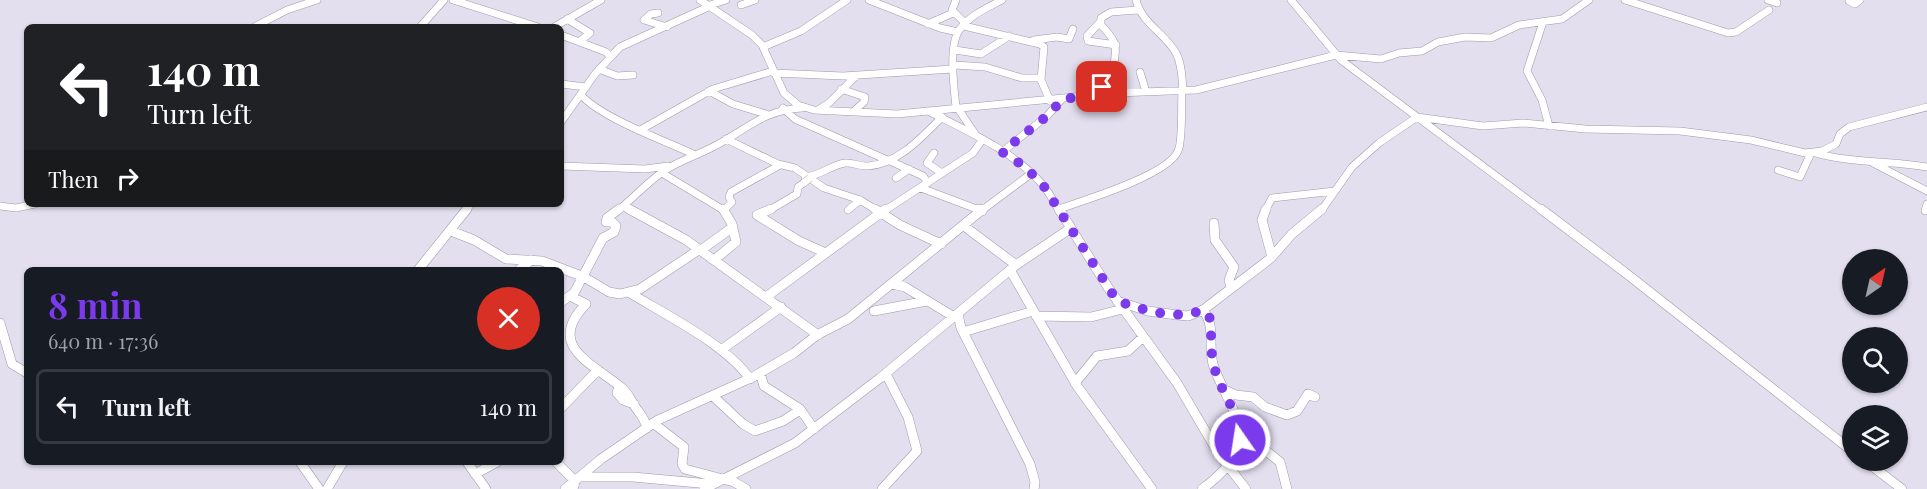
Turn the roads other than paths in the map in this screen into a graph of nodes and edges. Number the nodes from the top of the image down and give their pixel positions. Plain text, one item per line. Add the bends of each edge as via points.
1 (317, 0) edge
2 (444, 0) edge
3 (453, 0) edge
4 (602, 0) edge
5 (700, 0) edge
6 (726, 0) edge
7 (755, 0) edge
8 (846, 0) edge
9 (869, 0) edge
10 (956, 0) edge
11 (1002, 0) edge
12 (1136, 0) edge
13 (1291, 0) edge
14 (1589, 0) edge
15 (1625, 0) edge
16 (1768, 0) edge
17 (1860, 0) edge
18 (879, 1) edge
19 (1849, 1) edge
20 (1777, 3) dead end
21 (741, 5) dead end
22 (708, 6) junction
23 (1138, 10) junction
24 (1769, 10) dead end
25 (658, 13) dead end
26 (953, 13) junction
27 (567, 19) junction
28 (1101, 22) junction
29 (1543, 22) junction
30 (260, 24) edge
31 (423, 24) edge
32 (529, 24) edge
33 (559, 24) edge
34 (928, 24) junction
35 (965, 25) junction
36 (667, 27) junction
37 (1073, 29) dead end
38 (958, 32) junction
39 (564, 36) edge
40 (1009, 36) junction
41 (1031, 41) junction
42 (579, 42) junction
43 (1116, 45) junction
44 (763, 47) junction
45 (955, 50) junction
46 (975, 53) junction
47 (1336, 55) junction
48 (610, 56) junction
49 (966, 66) junction
50 (954, 67) junction
51 (599, 69) junction
52 (774, 72) junction
53 (1140, 72) dead end
54 (633, 75) dead end
55 (856, 76) junction
56 (1040, 78) junction
57 (564, 84) edge
58 (586, 87) junction
59 (841, 89) junction
60 (709, 91) junction
61 (1183, 91) junction
62 (1146, 92) junction
63 (581, 95) junction
64 (1097, 95) junction
65 (1063, 99) junction
66 (1050, 100) junction
67 (956, 107) junction
68 (1927, 107) edge
69 (783, 108) junction
70 (806, 108) junction
71 (817, 110) junction
72 (855, 111) junction
73 (927, 111) junction
74 (766, 114) junction
75 (942, 117) junction
76 (1417, 117) junction
77 (564, 118) edge
78 (1549, 126) junction
79 (642, 129) junction
80 (979, 138) junction
81 (726, 139) junction
82 (993, 146) junction
83 (674, 147) junction
84 (977, 149) junction
85 (1002, 152) junction
86 (934, 153) dead end
87 (1813, 153) junction
88 (695, 155) junction
89 (888, 160) junction
90 (1870, 161) junction
91 (564, 166) edge
92 (672, 166) junction
93 (780, 166) junction
94 (1927, 167) edge
95 (909, 169) junction
96 (1778, 170) dead end
97 (662, 173) junction
98 (942, 173) junction
99 (1032, 173) junction
100 (896, 178) dead end
101 (806, 179) junction
102 (928, 183) junction
103 (921, 188) junction
104 (1335, 191) junction
105 (1927, 191) edge
106 (860, 200) junction
107 (0, 206) edge
108 (24, 206) edge
109 (469, 207) edge
110 (624, 207) junction
111 (1059, 209) junction
112 (724, 210) junction
113 (848, 210) dead end
114 (982, 211) junction
115 (881, 213) junction
116 (1214, 223) dead end
117 (964, 226) junction
118 (733, 227) junction
119 (1071, 228) junction
120 (451, 231) junction
121 (941, 244) junction
122 (700, 250) junction
123 (826, 253) junction
124 (1272, 256) junction
125 (531, 260) junction
126 (714, 260) junction
127 (421, 267) edge
128 (523, 267) edge
129 (560, 267) edge
130 (1013, 267) junction
131 (564, 268) edge
132 (584, 277) junction
133 (892, 284) junction
134 (1231, 287) junction
135 (577, 291) junction
136 (630, 293) junction
137 (766, 297) junction
138 (564, 300) edge
139 (928, 301) junction
140 (1120, 305) junction
141 (781, 307) junction
142 (1203, 310) junction
143 (874, 311) dead end
144 (1034, 314) junction
145 (956, 315) junction
146 (0, 323) edge
147 (963, 332) junction
148 (818, 335) junction
149 (1143, 337) junction
150 (565, 341) edge
151 (721, 350) junction
152 (598, 370) junction
153 (24, 372) edge
154 (886, 374) junction
155 (755, 376) junction
156 (1075, 383) junction
157 (1223, 389) junction
158 (714, 397) junction
159 (1315, 397) dead end
160 (564, 405) edge
161 (800, 410) junction
162 (650, 425) junction
163 (814, 429) junction
164 (1248, 431) dead end
165 (1842, 443) edge
166 (302, 465) edge
167 (342, 465) edge
168 (469, 465) edge
169 (492, 465) edge
170 (559, 465) edge
171 (1228, 466) junction
172 (1878, 471) edge
173 (475, 474) junction
174 (723, 478) junction
175 (576, 482) edge
176 (707, 486) edge
177 (318, 489) edge
178 (327, 489) edge
179 (486, 489) edge
180 (565, 489) edge
181 (747, 489) edge
182 (882, 489) edge
183 (1034, 489) edge
184 (1152, 489) edge
185 (1202, 489) edge
186 (1246, 489) edge
187 (1287, 489) edge
188 (1902, 489) edge

1 - 30 street
2 - 31 street
3 - 32 street
4 - 27 street
5 - 22 street
6 - 22 street
7 - 21 street
8 - 44 street via 801,31
9 - 18 street
10 - 26 street
11 - 35 street
12 - 23 street
13 - 47 street
14 - 29 street via 1562,19
15 - 24 street via 1728,33 1736,32
16 - 20 street
17 - 19 street via 1854,4
18 - 34 street
22 - 36 street
22 - 44 street via 742,26
23 - 28 street via 1111,12
23 - 61 street via 1175,51
25 - 36 street via 644,20
26 - 34 street
26 - 35 street
27 - 33 street
27 - 42 street via 590,33
28 - 43 street
28 - 43 street via 1087,40
29 - 47 street via 1520,25 1491,38 1438,42 1422,51 1381,60
29 - 78 street via 1527,71 1542,100
34 - 38 street
35 - 38 street
35 - 40 street
36 - 48 street via 626,44
37 - 41 street via 1069,39
38 - 45 street
39 - 42 street
40 - 41 street
40 - 46 street via 982,54
41 - 56 street via 1044,47
42 - 48 street
43 - 64 street via 1115,79 1105,82
44 - 52 street
45 - 46 street
45 - 50 street
46 - 49 street
47 - 61 street
47 - 76 street
48 - 51 street
49 - 50 street
49 - 56 street
50 - 55 street
50 - 67 street
51 - 54 street via 618,76
51 - 58 street
52 - 55 street
52 - 60 street
52 - 70 street via 784,93
53 - 62 street
55 - 59 street
56 - 66 street via 1043,92
57 - 58 street
58 - 63 street
59 - 71 street
59 - 72 street via 865,97
60 - 74 street via 733,104
60 - 79 street
61 - 62 street
61 - 111 street via 1179,150 1172,160 1143,178
62 - 64 street
63 - 77 street
63 - 79 street via 589,104
64 - 65 street
65 - 66 street
65 - 85 street
66 - 67 street
67 - 73 street
67 - 80 street
68 - 87 street via 1849,127 1836,144
69 - 70 street
69 - 74 street
69 - 89 street via 795,118
70 - 71 street
71 - 72 street
72 - 73 street
73 - 75 street
74 - 81 street
75 - 80 street
75 - 89 street via 924,136
76 - 78 street via 1472,125
76 - 104 street via 1352,166
76 - 165 street via 1627,274
78 - 87 street via 1680,131
79 - 83 street
80 - 82 street
80 - 84 street
81 - 88 street
81 - 93 street
82 - 84 street
82 - 85 street
83 - 88 street
83 - 92 street
84 - 98 street
85 - 99 street
86 - 98 street via 927,164
87 - 90 street
87 - 96 street via 1800,177
88 - 92 street
89 - 95 street
89 - 101 street via 868,166 844,163
90 - 94 street
90 - 105 street
91 - 92 street via 645,170
92 - 97 street
93 - 101 street via 795,168
93 - 112 street via 731,192 732,202
95 - 100 street
95 - 102 street
97 - 110 street
97 - 112 street
98 - 102 street
99 - 111 street
99 - 114 street
101 - 106 street
101 - 123 street via 797,194 756,215
102 - 103 street
103 - 114 street
103 - 115 street
104 - 124 street via 1318,215 1292,234
104 - 124 street via 1272,198 1262,220
106 - 113 street
106 - 115 street
107 - 108 street
109 - 120 street
110 - 122 street via 668,228
110 - 132 street via 607,218 606,222 616,226 614,232 603,238
111 - 119 street
112 - 118 street
114 - 117 street
115 - 121 street
115 - 123 street
116 - 134 street via 1215,240 1234,267 1229,280
117 - 121 street
117 - 130 street
118 - 122 street
118 - 126 street via 736,242
119 - 130 street
119 - 140 street
120 - 125 street via 506,259
120 - 127 street
121 - 133 street
122 - 126 street
122 - 136 street
123 - 137 street
124 - 134 street
125 - 128 street
125 - 129 street
126 - 137 street
130 - 144 street
130 - 145 street
131 - 132 street
132 - 135 street
132 - 136 street via 609,292
133 - 139 street
133 - 148 street via 848,320
134 - 142 street
135 - 138 street
135 - 150 street via 572,297 586,304 573,314
136 - 151 street
137 - 141 street
139 - 143 street
139 - 145 street
140 - 142 street via 1188,316
140 - 144 street via 1105,316
140 - 149 street
141 - 148 street
141 - 151 street
142 - 157 street via 1209,315 1210,349
144 - 147 street
144 - 156 street
145 - 147 street
145 - 154 street
146 - 153 street via 9,361
147 - 183 street via 1030,464
148 - 155 street
149 - 156 street via 1138,345 1122,354 1097,356
149 - 171 street via 1177,383
150 - 152 street
151 - 155 street
152 - 160 street
152 - 162 street via 620,387 620,398 634,404
154 - 163 street
154 - 182 street via 908,417 917,451
155 - 158 street
155 - 161 street
156 - 184 street
157 - 159 street via 1253,397 1287,415 1297,411 1308,394
157 - 171 street via 1240,431 1238,448
158 - 161 street via 743,426 755,431
158 - 162 street
161 - 163 street
162 - 174 street via 684,447 683,467
162 - 175 street
163 - 174 street via 778,453
164 - 187 street via 1280,462
166 - 177 street
167 - 178 street
168 - 173 street
169 - 173 street
170 - 175 street
171 - 185 street
171 - 186 street
172 - 188 street
173 - 179 street
174 - 176 street
174 - 181 street
175 - 176 street via 633,477
175 - 180 street

